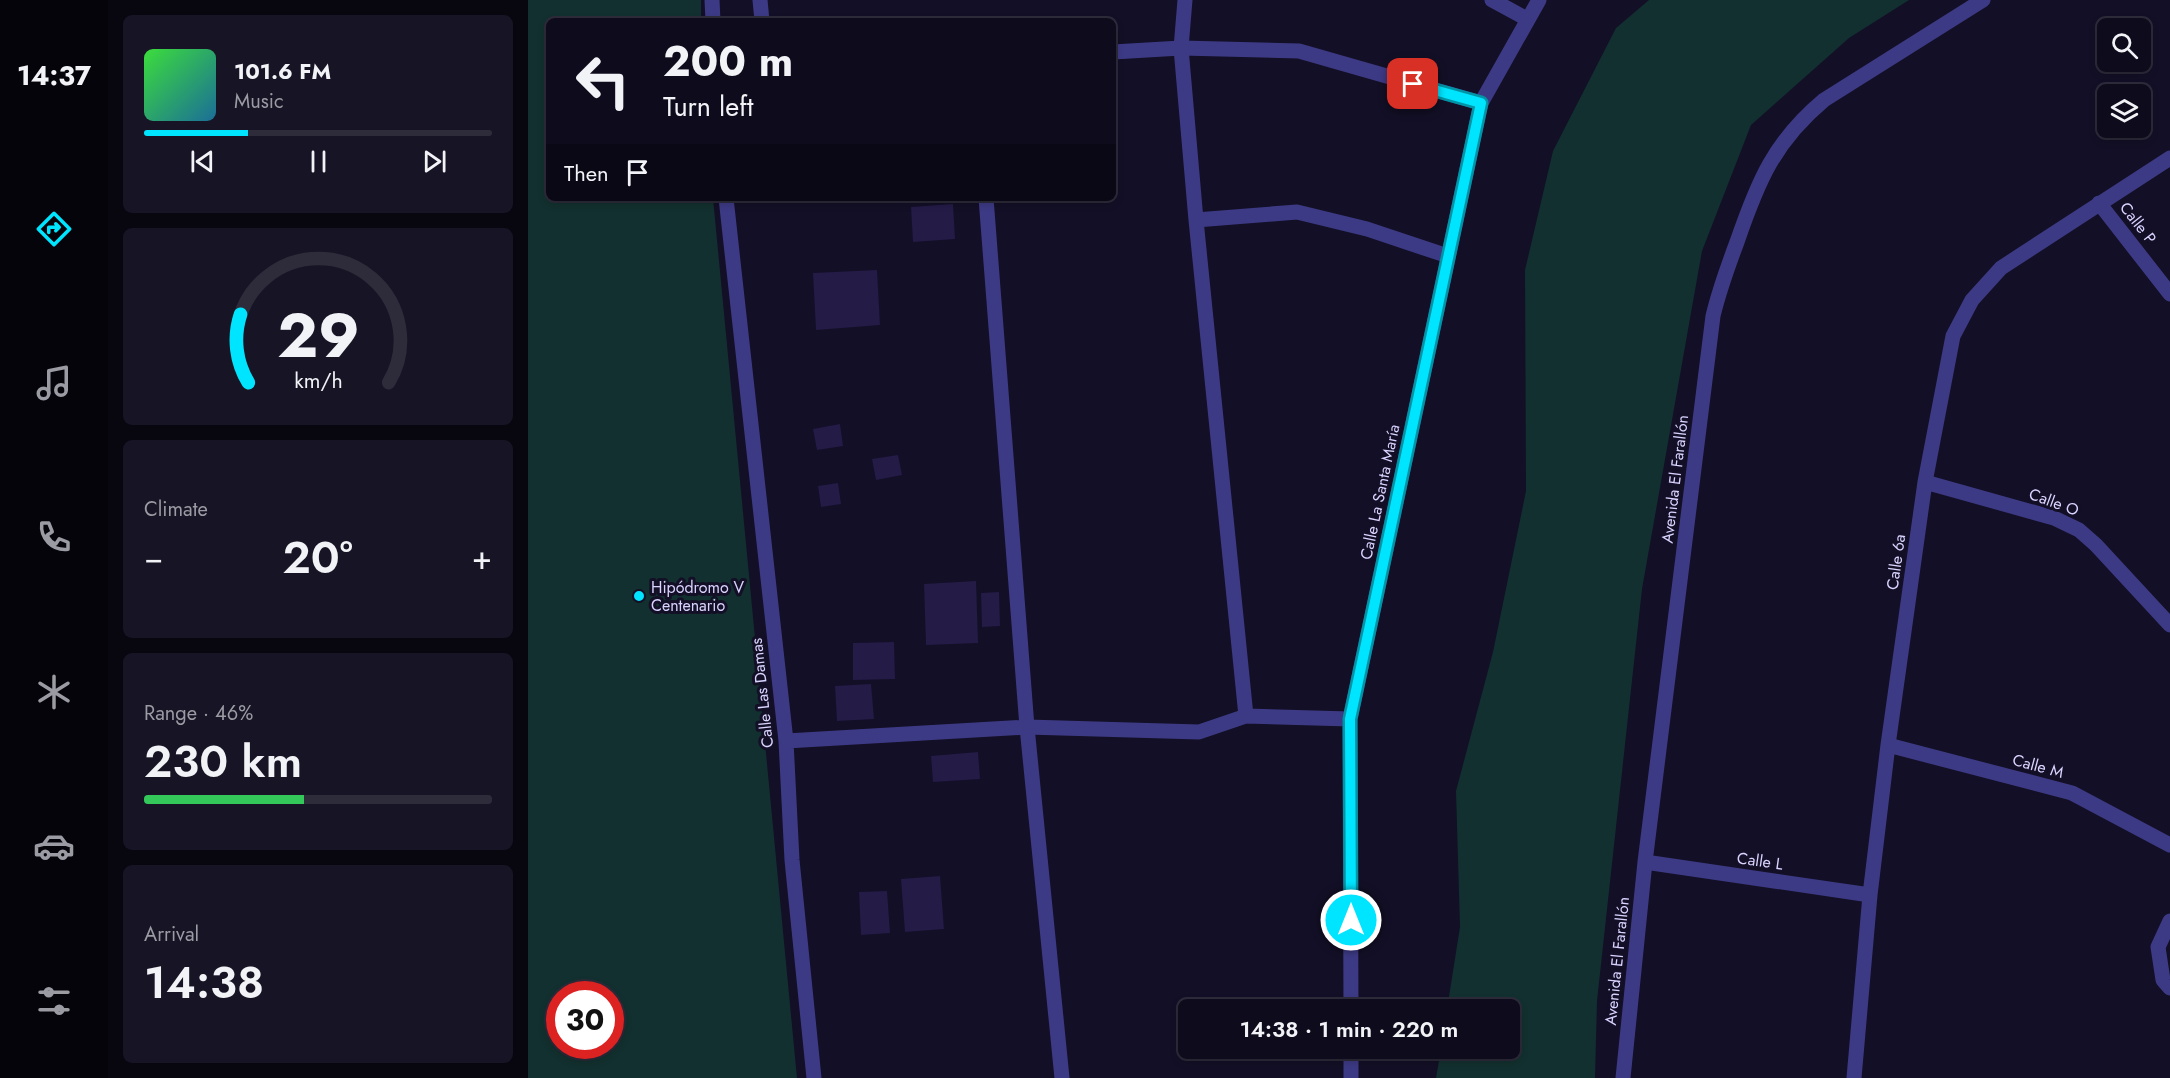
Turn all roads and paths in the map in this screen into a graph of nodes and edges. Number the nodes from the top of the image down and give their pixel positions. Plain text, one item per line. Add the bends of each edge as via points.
1 (712, 0) edge
2 (760, 0) edge
3 (1185, 0) edge
4 (1492, 0) edge
5 (1539, 0) edge
6 (1983, 0) edge
7 (712, 18) edge
8 (762, 18) edge
9 (1527, 19) junction
10 (1181, 48) junction
11 (1116, 52) edge
12 (1481, 103) junction
13 (2170, 158) edge
14 (726, 201) edge
15 (986, 201) edge
16 (2099, 203) junction
17 (1196, 220) junction
18 (1448, 256) junction
19 (2170, 294) edge
20 (1925, 482) junction
21 (2170, 625) edge
22 (1246, 716) junction
23 (1350, 719) junction
24 (1028, 727) junction
25 (786, 741) junction
26 (1888, 745) junction
27 (2170, 845) edge
28 (1645, 862) junction
29 (1870, 895) junction
30 (2170, 921) edge
31 (2170, 988) edge
32 (1351, 999) edge
33 (1351, 1059) edge
34 (814, 1078) edge
35 (1062, 1078) edge
36 (1351, 1078) edge
37 (1623, 1078) edge
38 (1854, 1078) edge

1 - 7 street
2 - 8 street
3 - 10 street
4 - 9 street
5 - 9 street, Calle La Santa María
6 - 28 street, Avenida El Farallón via 1824,100 1785,139 1754,192 1713,316
9 - 12 street, Calle La Santa María
10 - 11 street
10 - 12 street via 1299,51
10 - 17 street
12 - 18 street, Calle La Santa María
13 - 16 street, Calle 6a
14 - 25 street, Calle Las Damas
15 - 24 street
16 - 19 street, Calle P
16 - 20 street, Calle 6a via 2001,268 1972,300 1953,336
17 - 18 street via 1297,212 1367,229
17 - 22 street
18 - 23 street, Calle La Santa María
20 - 21 street, Calle O via 2054,518 2079,530
20 - 26 street, Calle 6a
22 - 23 street
22 - 24 street via 1199,732
23 - 32 street, Calle La Santa María
24 - 25 street
24 - 35 street
25 - 34 street, Calle Las Damas via 792,860
26 - 27 street, Calle M via 2072,793
26 - 29 street, Calle 6a
28 - 29 street, Calle L
28 - 37 street, Avenida El Farallón
29 - 38 street, Calle 6a
30 - 31 street via 2158,947 2163,980
33 - 36 street

